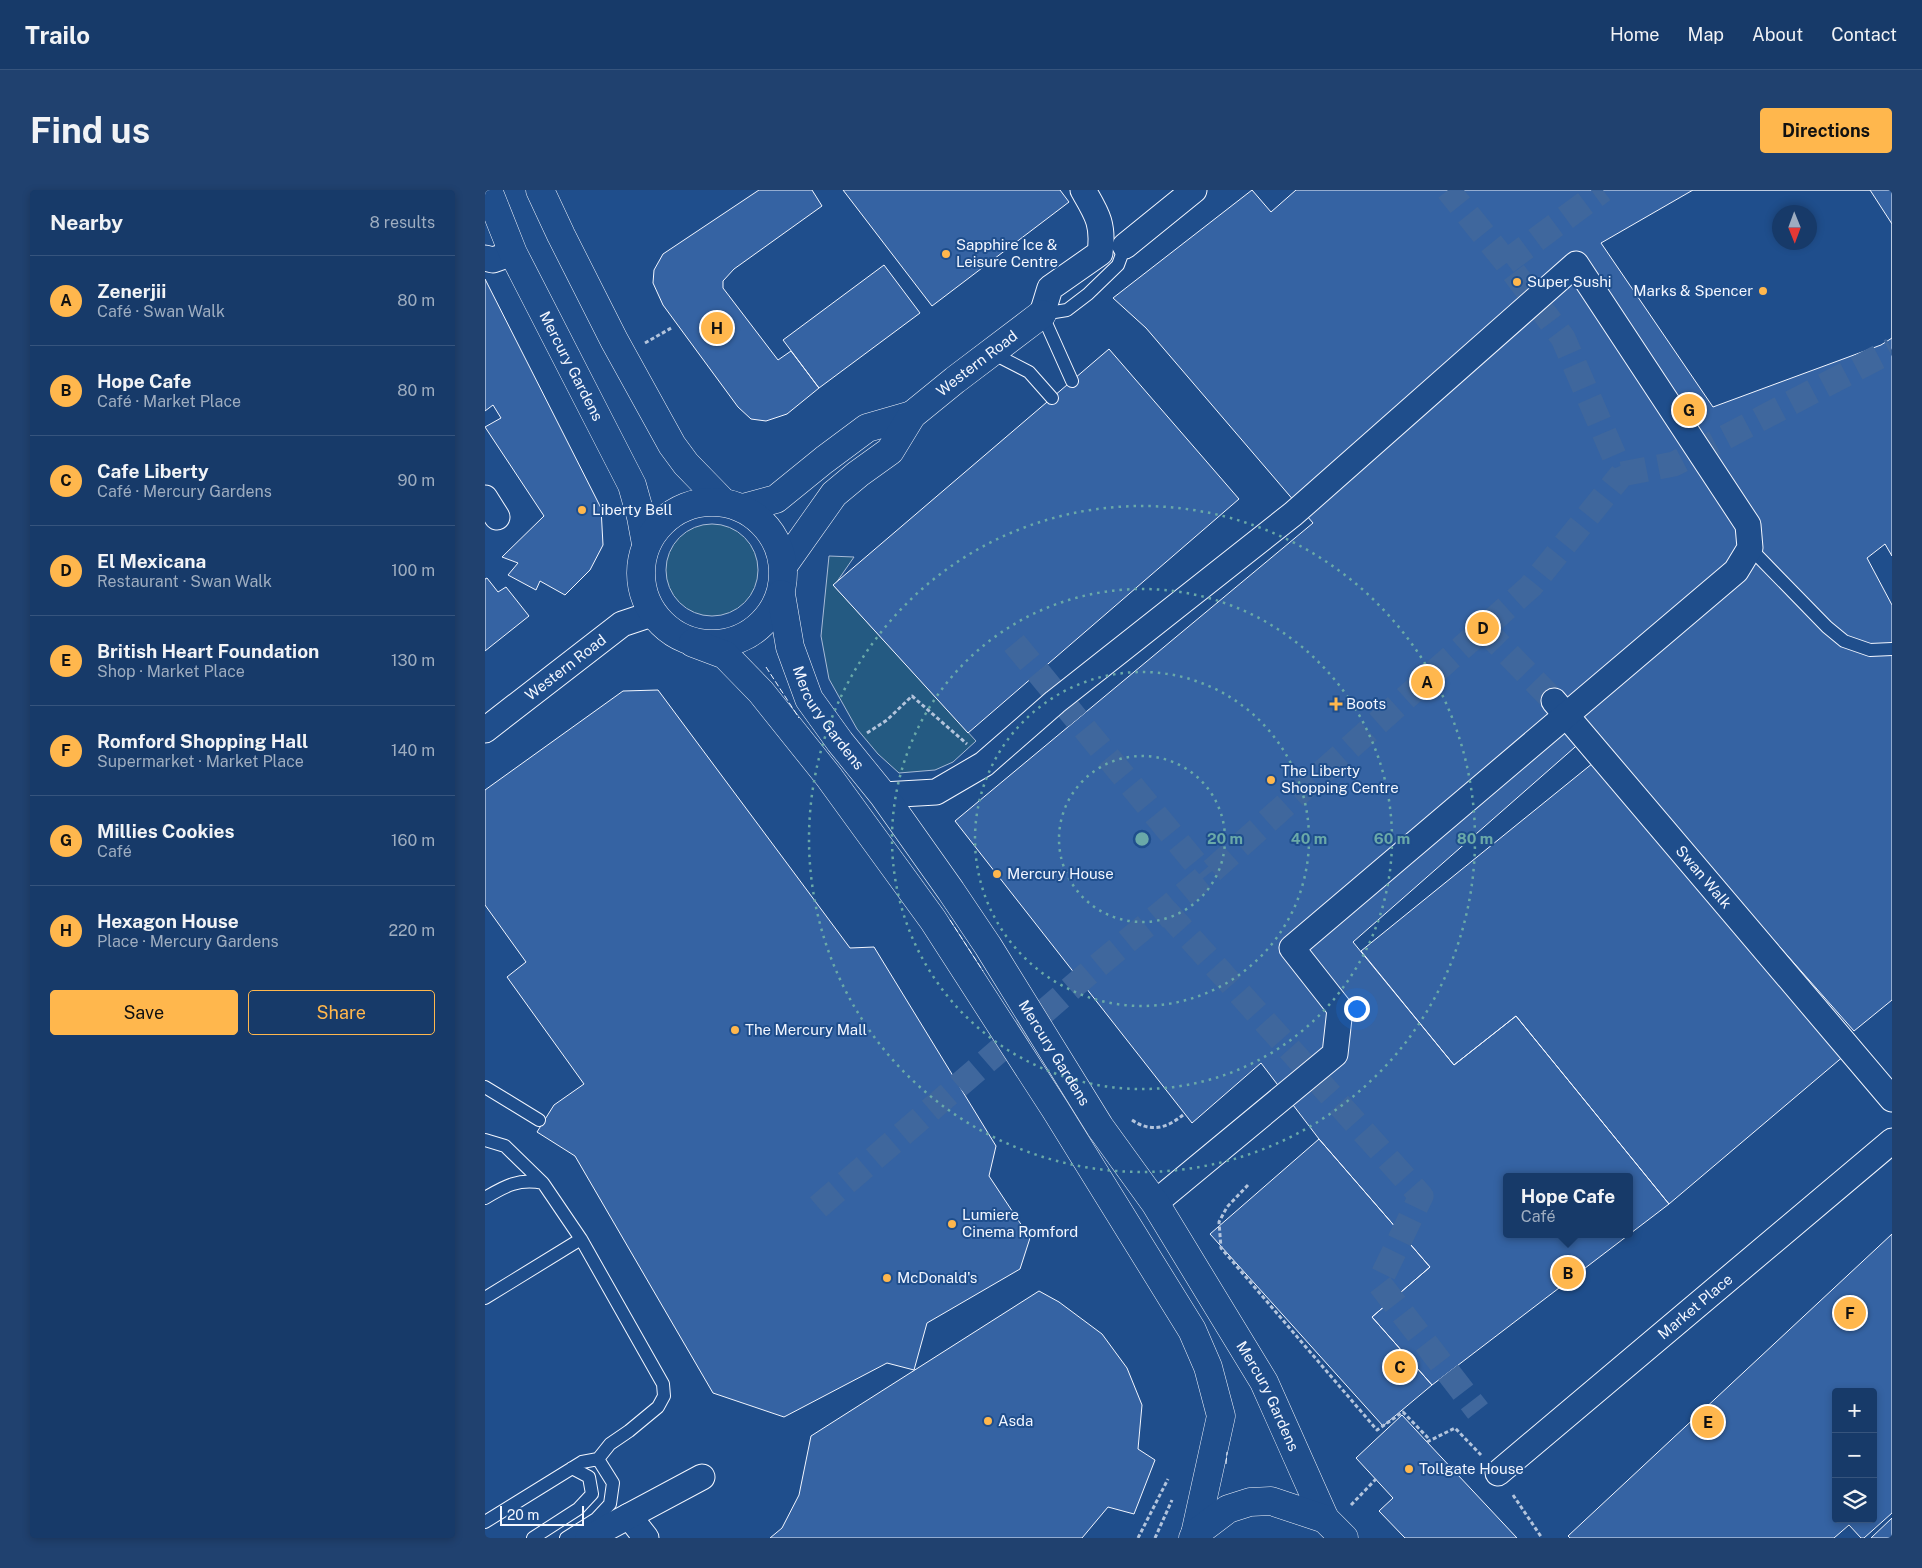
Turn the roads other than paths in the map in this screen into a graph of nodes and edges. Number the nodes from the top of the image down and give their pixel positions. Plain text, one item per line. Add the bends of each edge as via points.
1 (488, 190) edge
2 (540, 190) edge
3 (1083, 190) edge
4 (1194, 190) edge
5 (1125, 246) junction
6 (513, 253) junction
7 (1101, 253) junction
8 (485, 258) edge
9 (1042, 314) junction
10 (992, 353) junction
11 (1071, 381) dead end
12 (1052, 398) dead end
13 (913, 416) junction
14 (733, 505) junction
15 (646, 544) junction
16 (1750, 548) junction
17 (783, 566) junction
18 (781, 594) junction
19 (652, 614) junction
20 (693, 643) junction
21 (1892, 650) edge
22 (1554, 701) tunnel mouth
23 (485, 730) edge
24 (883, 795) junction
25 (485, 1087) edge
26 (1892, 1098) edge
27 (539, 1120) dead end
28 (485, 1140) edge
29 (1892, 1141) edge
30 (543, 1183) junction
31 (485, 1198) edge
32 (1155, 1203) junction
33 (581, 1239) junction
34 (485, 1298) edge
35 (598, 1459) junction
36 (572, 1468) junction
37 (1498, 1473) road end
38 (702, 1477) dead end
39 (629, 1516) junction
40 (1325, 1519) junction
41 (485, 1522) edge
42 (1194, 1536) edge
43 (533, 1538) edge
44 (565, 1538) edge
45 (588, 1538) edge
46 (645, 1538) edge
47 (1344, 1538) edge

1 - 6 main road, Mercury Gardens
2 - 14 main road via 614,340 672,445 686,464
3 - 7 street via 1098,216 1102,233
4 - 5 street, Western Road
5 - 7 lane, Western Road
5 - 9 lane, Western Road via 1118,265 1088,294 1067,310
6 - 8 street via 493,260
6 - 15 main road, Mercury Gardens via 632,485
7 - 9 street, Western Road via 1050,288
9 - 10 main road, Western Road
9 - 11 lane
10 - 12 lane via 1029,372
10 - 13 main road, Western Road
13 - 14 main road, Western Road via 867,428 776,499
13 - 17 main road, Western Road via 890,451 834,494
14 - 15 main road via 682,508 659,525
14 - 17 main road via 764,525 775,540
15 - 19 main road via 640,563 641,589
16 - 21 lane via 1844,641 1870,650
16 - 24 street via 1748,525 1576,264 1293,514 1055,702 984,764 936,792
16 - 32 street via 1736,571 1292,948 1340,1009 1335,1054
17 - 18 main road
18 - 20 main road via 769,617 749,635 721,644
18 - 24 main road, Mercury Gardens via 790,647 809,699
19 - 20 main road via 667,630
19 - 23 street, Western Road via 622,624
20 - 42 main road, Mercury Gardens via 725,654 761,692 829,777 933,920 1192,1330 1208,1366 1221,1416
22 - 26 street, Swan Walk
24 - 32 main road, Mercury Gardens via 988,946 1100,1127
25 - 27 lane
28 - 30 lane via 505,1146
29 - 37 street, Market Place
30 - 31 lane via 531,1180 508,1185
30 - 33 lane
32 - 40 main road, Mercury Gardens via 1264,1382
33 - 34 lane
33 - 35 lane via 663,1384 664,1396 658,1407 610,1444
35 - 36 lane
35 - 44 lane via 613,1483 610,1504 596,1519
36 - 41 lane
36 - 43 lane via 589,1477 593,1494 578,1509
38 - 39 street
39 - 45 street
39 - 46 street
40 - 42 main road via 1271,1501 1250,1502 1228,1509
40 - 47 main road

